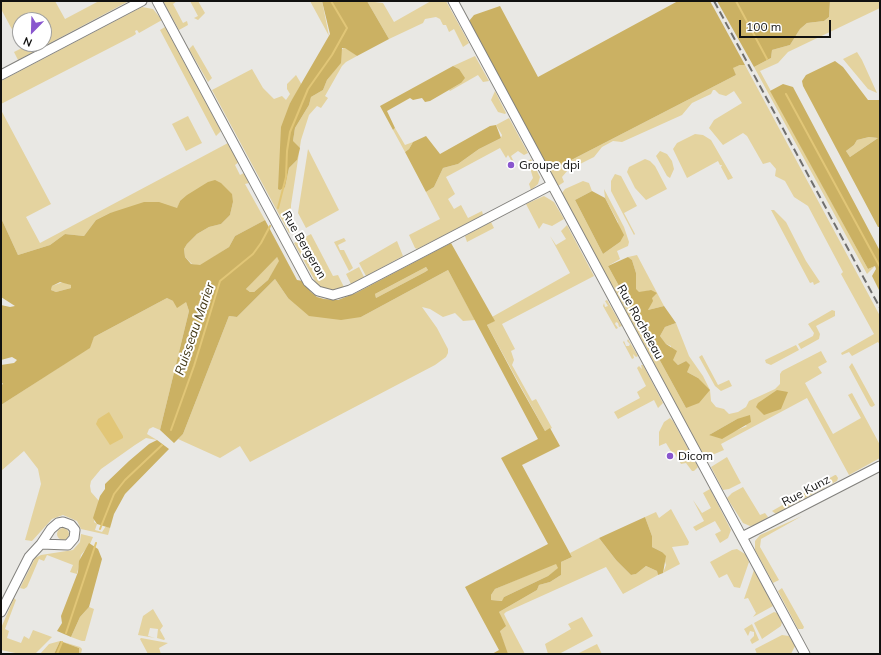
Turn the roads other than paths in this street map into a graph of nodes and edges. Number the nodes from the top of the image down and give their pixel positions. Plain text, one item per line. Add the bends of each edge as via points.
1 (142, 1) edge
2 (157, 1) edge
3 (453, 1) edge
4 (1, 75) edge
5 (552, 185) junction
6 (880, 466) edge
7 (742, 537) junction
8 (42, 544) dead end
9 (1, 612) edge
10 (805, 654) edge

1 - 4 street
2 - 5 street, Rue Bergeron via 308,282 318,291 333,295 350,290
3 - 5 street, Rue Rocheleau
5 - 7 street, Rue Rocheleau
6 - 7 street, Rue Kunz
7 - 10 street, Rue Rocheleau
8 - 9 street via 29,558

